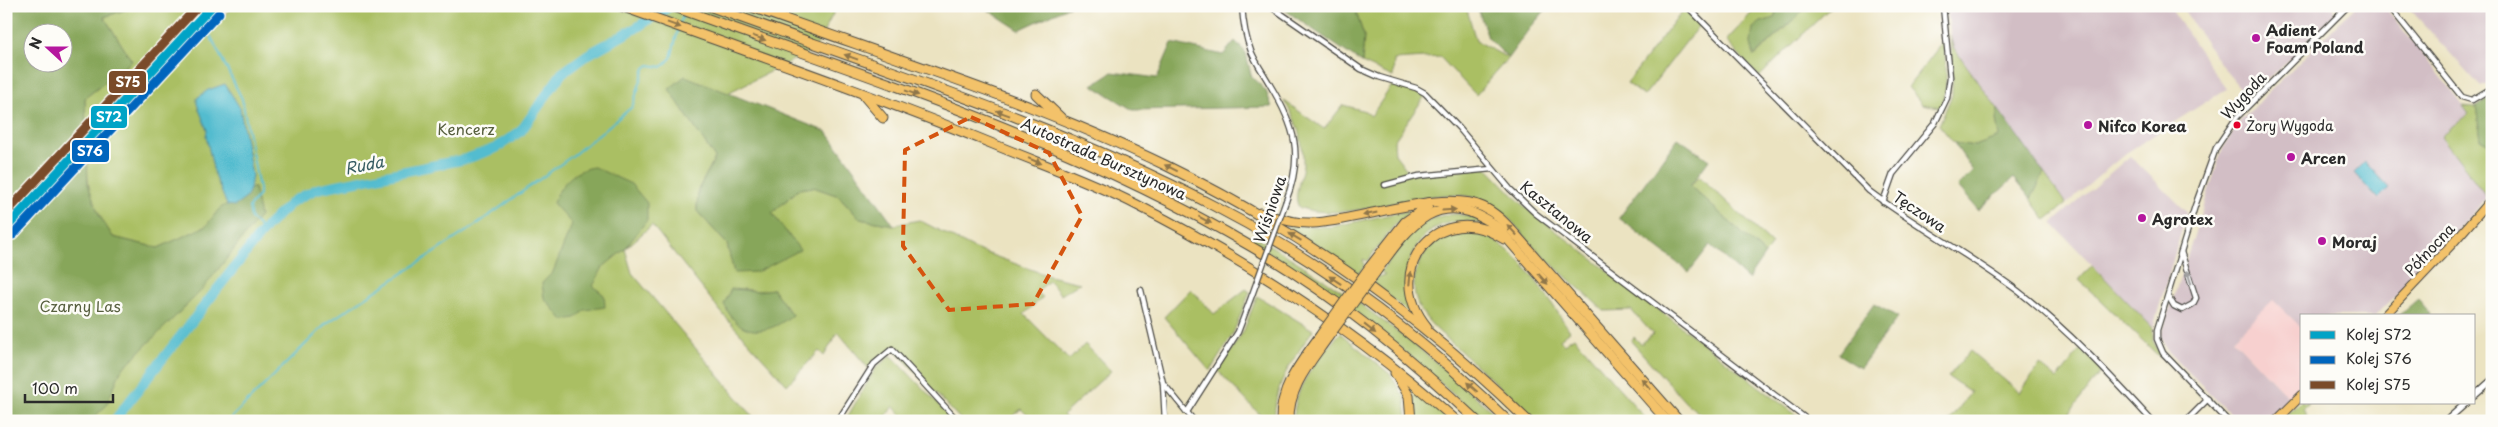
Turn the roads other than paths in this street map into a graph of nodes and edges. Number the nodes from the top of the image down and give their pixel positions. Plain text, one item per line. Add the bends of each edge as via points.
1 (621, 6) edge
2 (672, 6) edge
3 (709, 6) edge
4 (749, 6) edge
5 (1242, 6) edge
6 (1270, 6) edge
7 (1687, 6) edge
8 (1943, 6) edge
9 (2348, 6) edge
10 (2389, 6) edge
11 (2492, 88) edge
12 (859, 92) junction
13 (1036, 94) dead end
14 (883, 118) dead end
15 (1064, 122) junction
16 (1492, 168) junction
17 (1385, 185) dead end
18 (2492, 198) edge
19 (1883, 202) junction
20 (1432, 204) junction
21 (1245, 208) junction
22 (1510, 243) junction
23 (2181, 252) junction
24 (1372, 270) junction
25 (1141, 290) dead end
26 (2168, 296) junction
27 (2386, 314) edge
28 (1325, 335) junction
29 (1435, 336) junction
30 (1383, 359) junction
31 (2492, 380) edge
32 (1163, 383) junction
33 (2476, 394) edge
34 (2300, 397) edge
35 (2208, 399) junction
36 (2465, 404) edge
37 (1187, 412) junction
38 (834, 421) edge
39 (958, 421) edge
40 (1165, 421) edge
41 (1194, 421) edge
42 (1281, 421) edge
43 (1289, 421) edge
44 (1411, 421) edge
45 (1457, 421) edge
46 (1477, 421) edge
47 (1508, 421) edge
48 (1528, 421) edge
49 (1667, 421) edge
50 (1679, 421) edge
51 (1808, 421) edge
52 (2152, 421) edge
53 (2186, 421) edge
54 (2228, 421) edge
55 (2276, 421) edge
56 (2446, 421) edge

1 -> 12 highway
2 -> 46 highway, Autostrada Bursztynowa via 1020,134 1181,207 1291,271 1370,329
47 -> 3 highway, Autostrada Bursztynowa via 1376,307 1217,207 1141,170 1030,123
4 - 15 highway
5 - 37 street, Wiśniowa, bridge via 1244,30 1252,53 1274,91 1295,140 1295,171 1238,332
6 - 16 street, Kasztanowa via 1361,69 1425,93
7 - 19 street, Tęczowa via 1844,167
8 - 19 street via 1950,77 1947,98 1935,124 1893,174
9 - 23 street, Wygoda via 2225,133 2210,161
10 - 11 street via 2462,97 2472,100
12 - 14 highway via 872,102
12 -> 30 highway via 1136,204 1293,294
13 - 15 highway
21 -> 15 highway via 1166,166
16 - 17 street via 1419,176
16 - 51 street, Kasztanowa via 1535,213
18 - 27 main road, Północna
19 - 52 street, Tęczowa via 2019,292 2094,358
20 -> 21 highway via 1311,223 1282,220
20 - 24 highway via 1405,222
50 -> 20 highway via 1494,213 1455,200
29 -> 21 highway via 1353,276
24 -> 22 highway via 1409,227 1442,210 1463,210 1480,215 1498,228
29 -> 22 highway via 1418,314 1409,291 1412,265 1421,248 1443,230 1462,226 1489,230
22 -> 49 highway
23 - 26 street, Wygoda
26 -> 23 street via 2174,306 2182,310 2193,304 2196,298
24 - 28 highway, bridge
25 - 32 street
26 - 35 street, Wygoda via 2157,330 2160,347
28 - 42 highway via 1289,382
28 - 43 highway via 1294,388
29 - 48 highway
30 - 44 highway via 1409,396
30 - 45 highway
31 - 33 street
32 - 37 street
32 - 40 street
34 - 55 main road
35 - 53 street
35 - 54 street, Wygoda
36 - 56 street
37 - 41 street
38 - 39 street via 839,419 874,364 892,349

